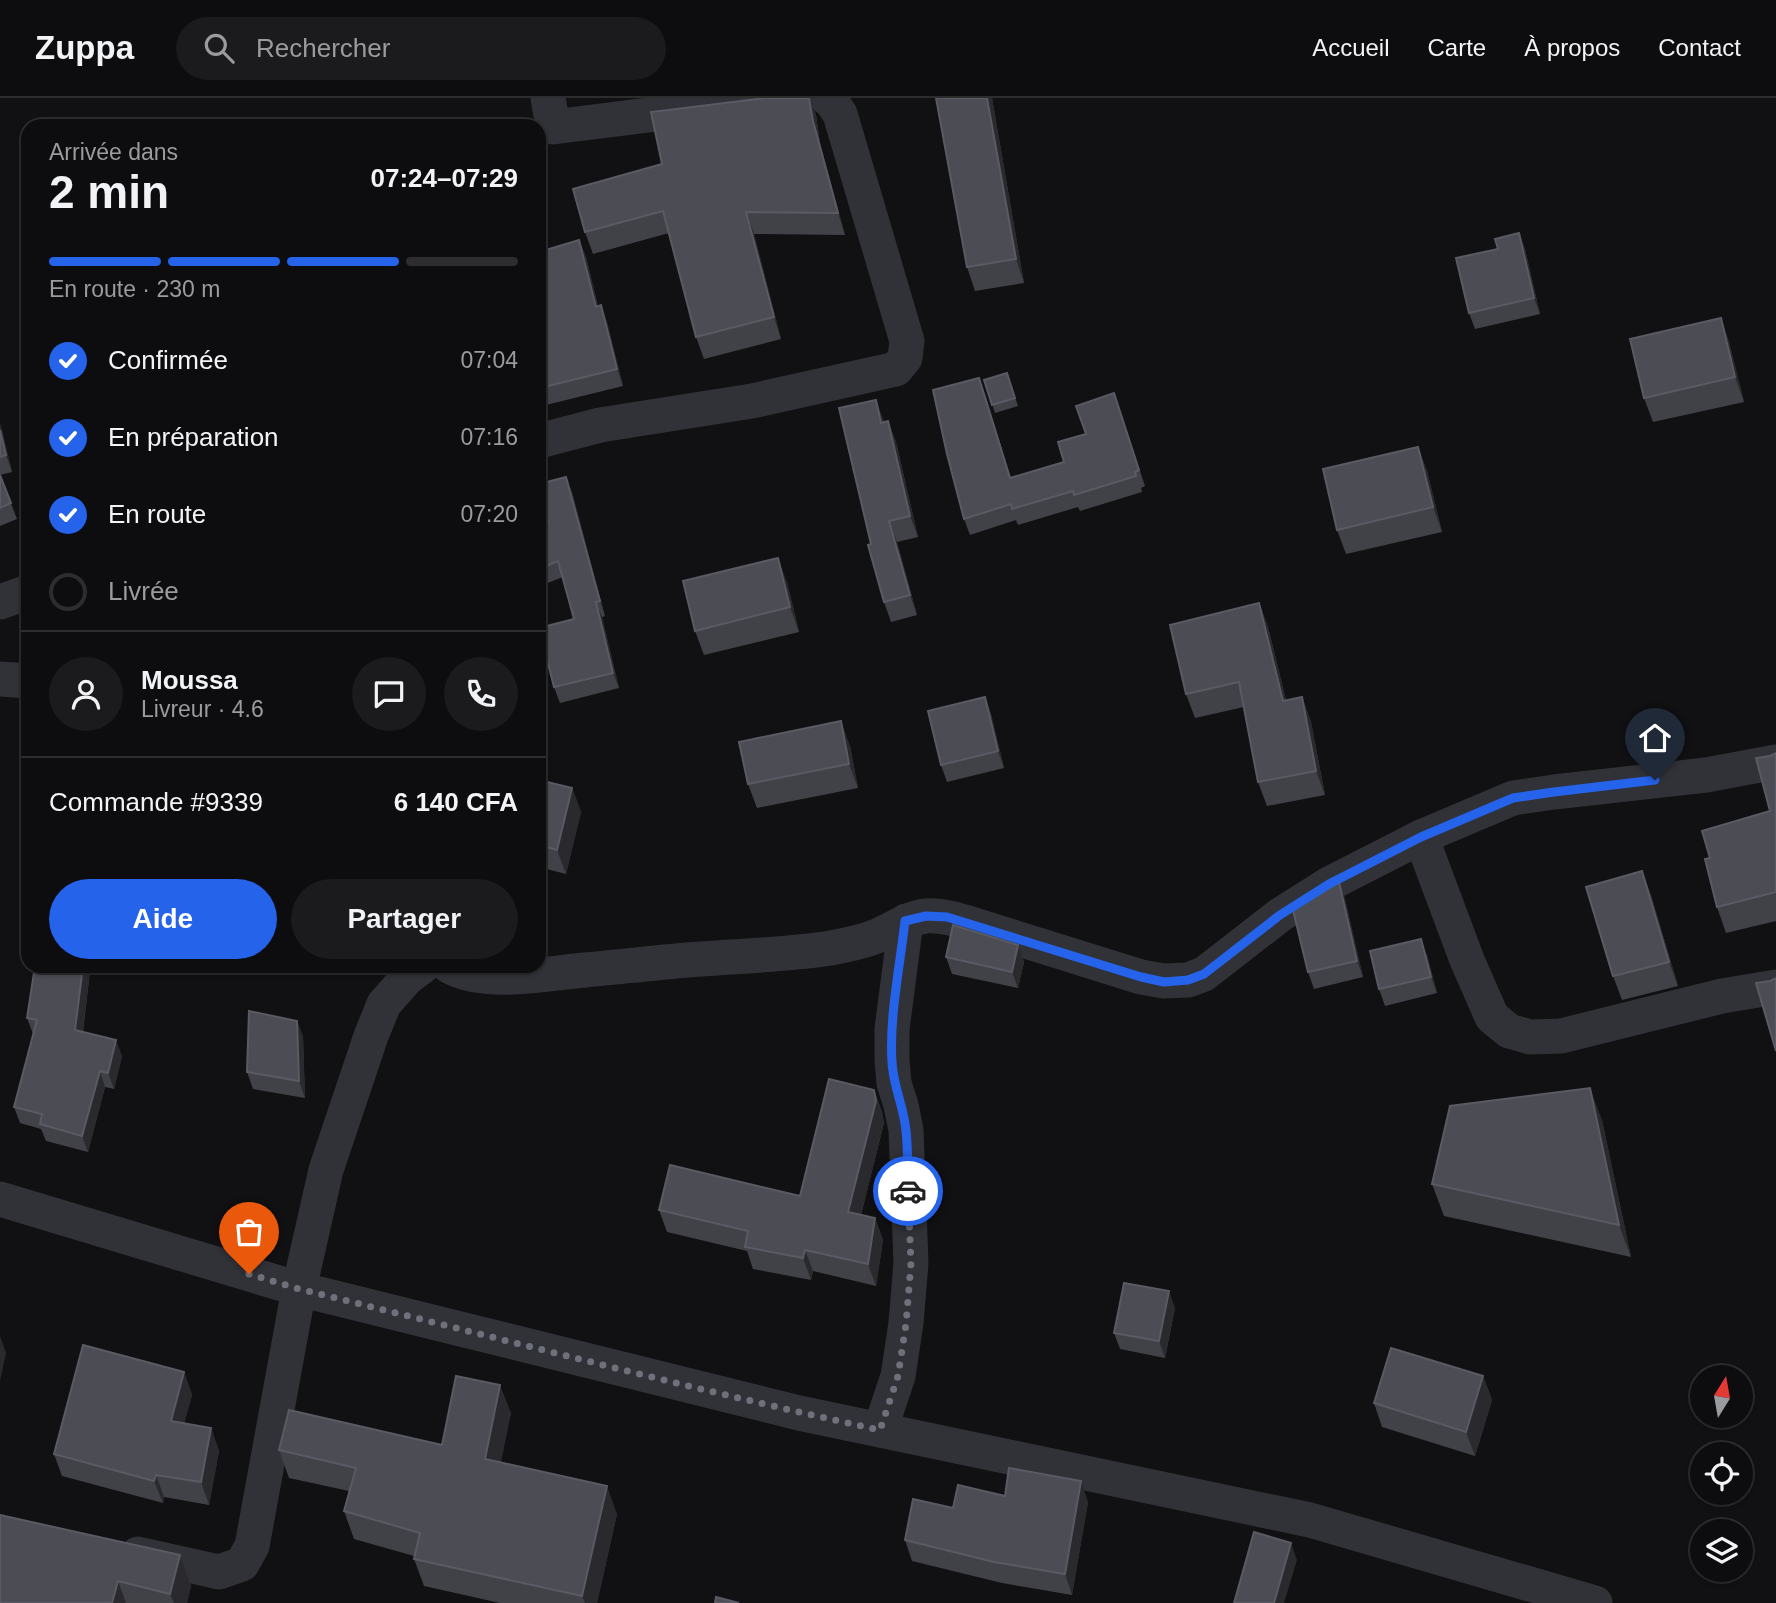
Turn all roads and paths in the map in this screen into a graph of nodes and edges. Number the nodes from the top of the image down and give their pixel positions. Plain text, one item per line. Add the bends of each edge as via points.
1 (548, 98) edge
2 (784, 98) edge
3 (827, 98) edge
4 (546, 439) edge
5 (21, 594) edge
6 (0, 602) edge
7 (0, 679) edge
8 (21, 680) edge
9 (1776, 762) edge
10 (1421, 837) junction
11 (905, 921) junction
12 (414, 973) edge
13 (469, 973) edge
14 (1776, 987) edge
15 (0, 1199) edge
16 (299, 1289) junction
17 (880, 1430) junction
18 (112, 1548) edge
19 (1595, 1603) edge

1 - 2 street via 553,127
3 - 4 street via 840,114 906,341 905,358 896,369
5 - 6 street
7 - 8 street
9 - 10 street via 1513,798
10 - 11 street via 1329,884 1204,974 1188,980 1164,982 1141,977 947,917
10 - 14 street via 1492,1017 1509,1031 1531,1037 1561,1036
11 - 13 street via 859,943 764,956 526,976
11 - 17 street via 891,1060 906,1130 911,1263 898,1376
12 - 16 street via 384,1004 371,1036 326,1170
15 - 16 street
16 - 17 street
16 - 18 street via 252,1546 242,1564 219,1572
17 - 19 street via 1310,1520

